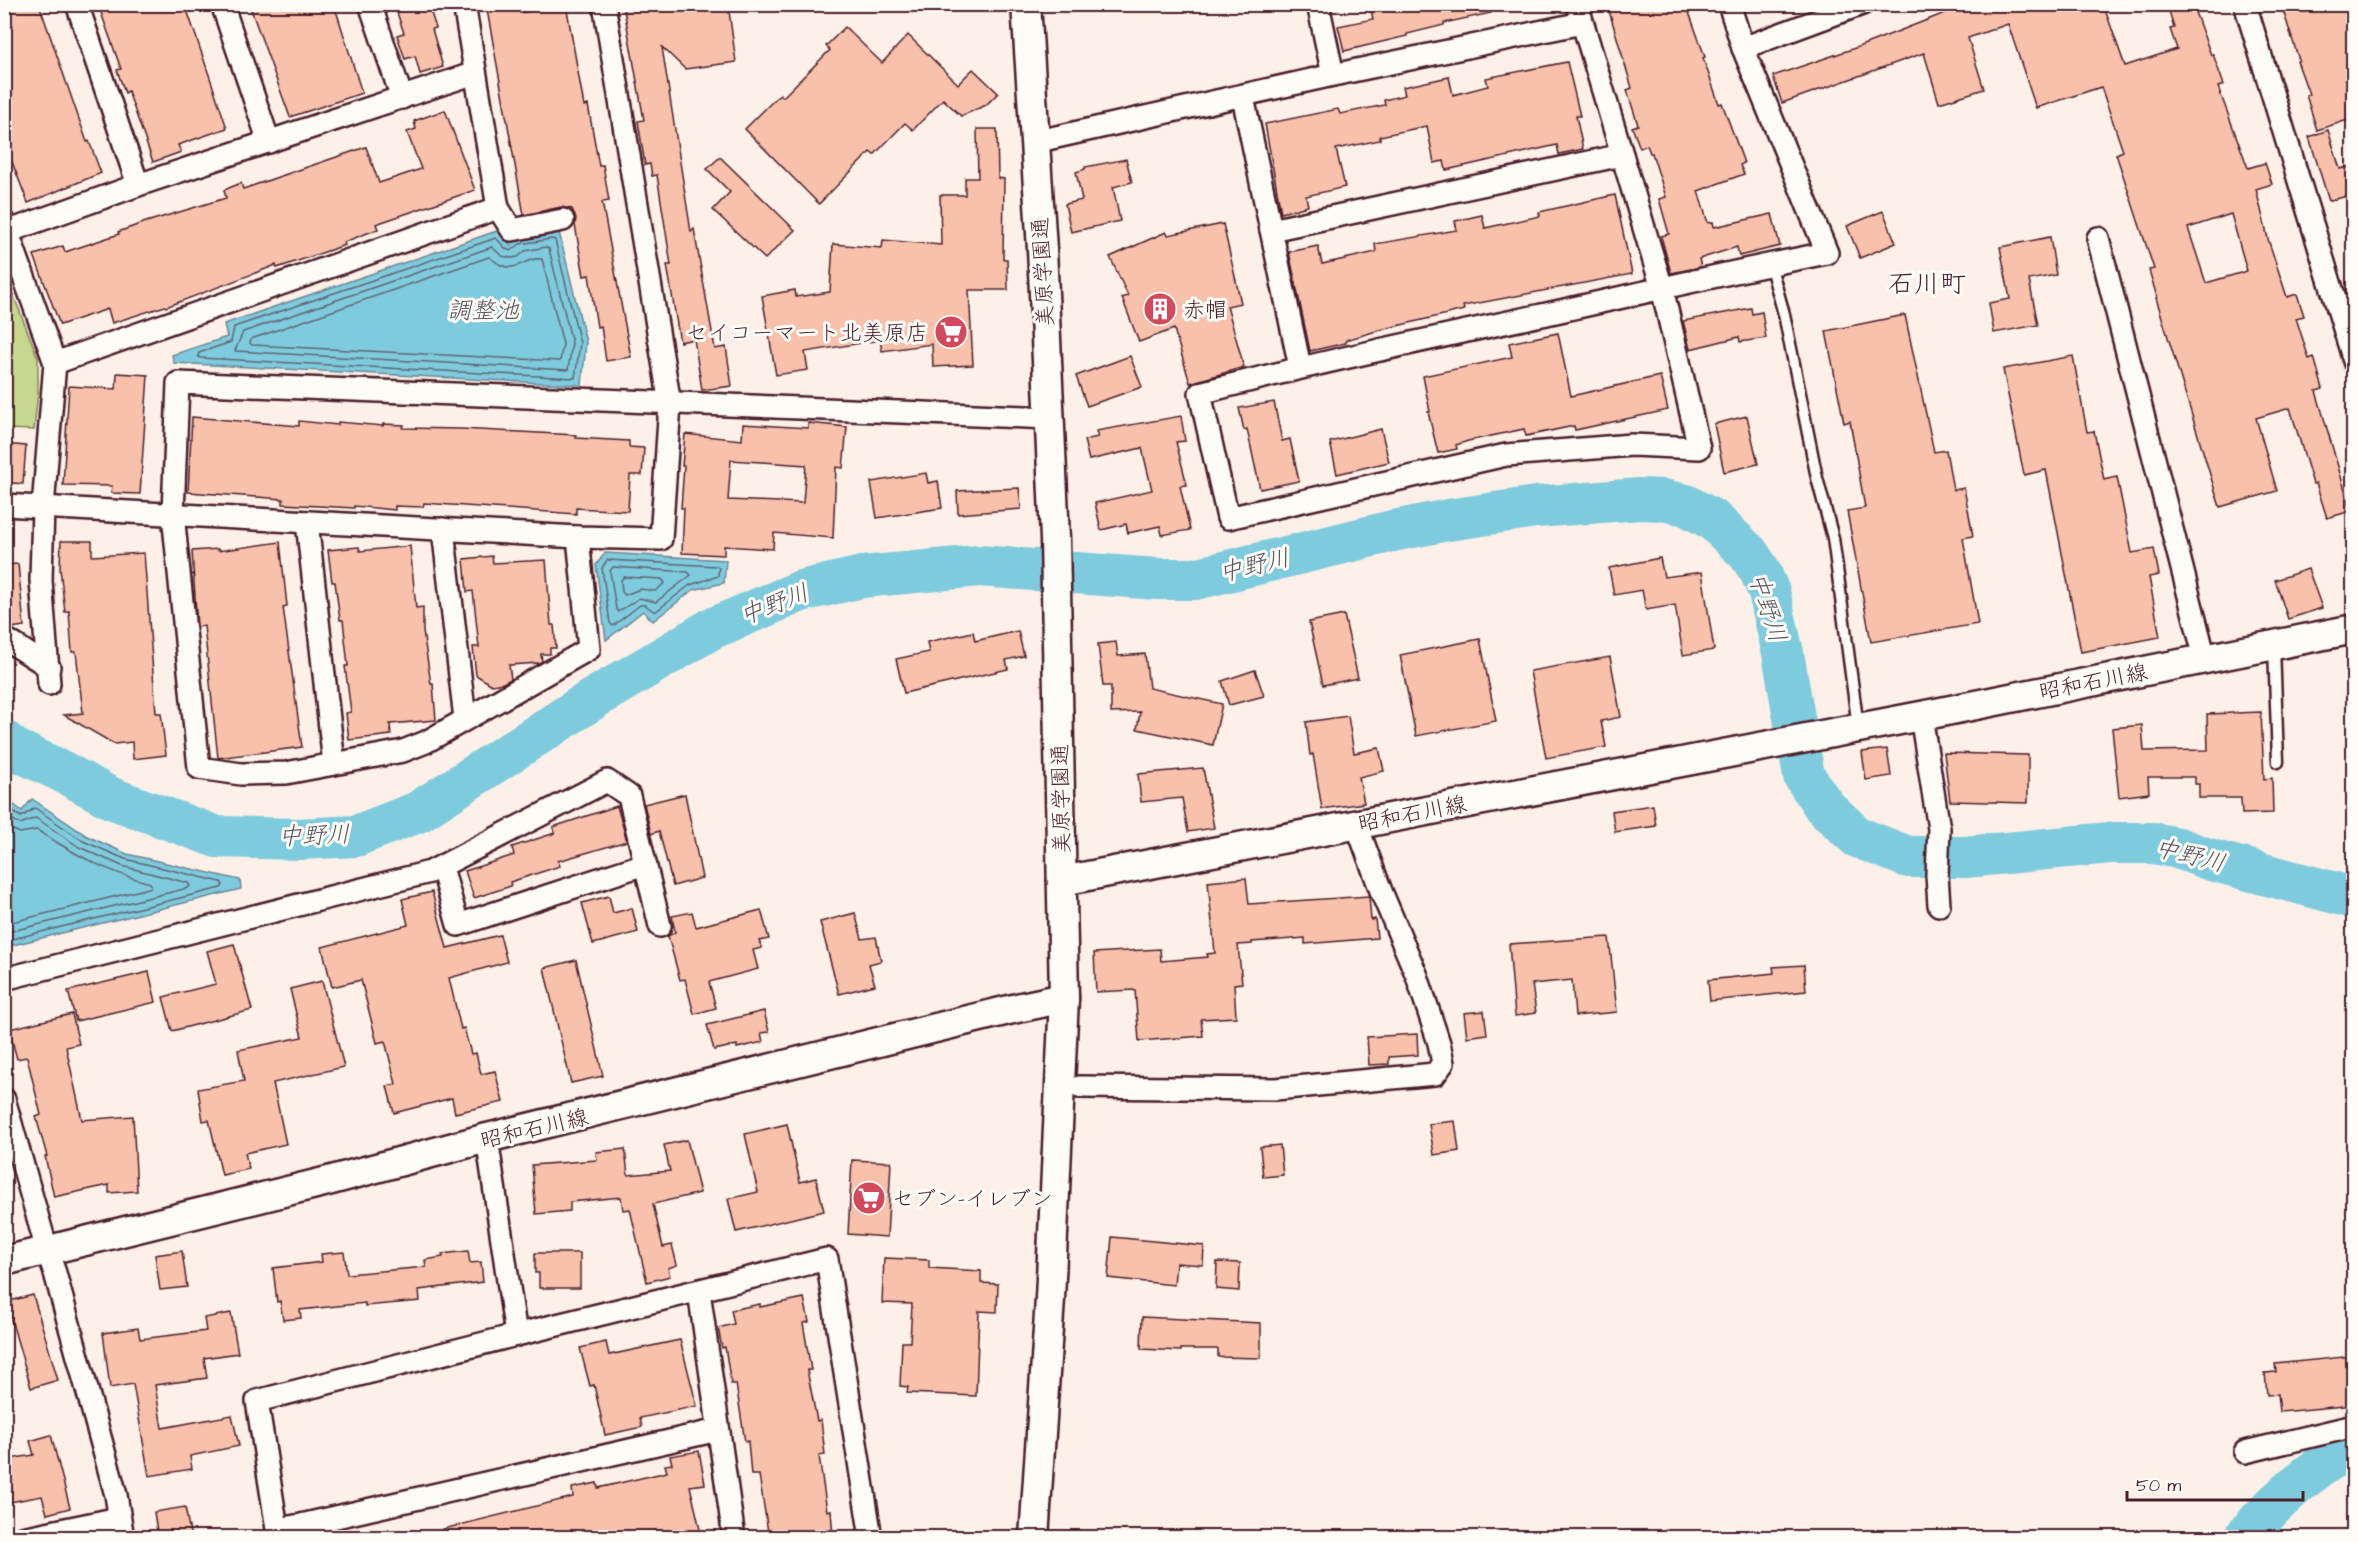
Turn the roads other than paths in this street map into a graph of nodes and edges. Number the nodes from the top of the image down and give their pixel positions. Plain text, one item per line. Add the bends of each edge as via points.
1 (77, 4) edge
2 (222, 4) edge
3 (370, 4) edge
4 (464, 4) edge
5 (604, 4) edge
6 (1026, 4) edge
7 (1317, 4) edge
8 (1729, 4) edge
9 (1862, 4) edge
10 (2245, 4) edge
11 (1579, 14) edge
12 (1743, 48) junction
13 (475, 73) junction
14 (1333, 75) junction
15 (1243, 97) junction
16 (402, 98) junction
17 (269, 142) junction
18 (1034, 142) junction
19 (1622, 155) junction
20 (138, 185) junction
21 (498, 208) junction
22 (563, 220) dead end
23 (6, 229) edge
24 (1271, 230) junction
25 (2098, 238) dead end
26 (1770, 264) junction
27 (1662, 288) junction
28 (2354, 361) edge
29 (55, 363) junction
30 (1300, 367) junction
31 (670, 404) junction
32 (1050, 418) junction
33 (4, 505) edge
34 (43, 507) junction
35 (173, 514) junction
36 (307, 522) junction
37 (442, 529) junction
38 (578, 537) junction
39 (2354, 629) edge
40 (4, 638) edge
41 (2274, 645) junction
42 (2202, 647) dead end
43 (1921, 716) junction
44 (465, 719) junction
45 (1845, 729) junction
46 (2278, 762) dead end
47 (334, 764) junction
48 (1356, 824) junction
49 (645, 864) junction
50 (442, 867) junction
51 (1062, 881) junction
52 (1939, 905) dead end
53 (660, 926) dead end
54 (4, 979) edge
55 (1064, 998) junction
56 (1079, 1087) dead end
57 (5, 1104) edge
58 (487, 1138) junction
59 (47, 1250) junction
60 (4, 1261) edge
61 (699, 1291) junction
62 (516, 1335) junction
63 (2354, 1426) edge
64 (718, 1430) junction
65 (2245, 1452) dead end
66 (121, 1528) edge
67 (277, 1533) edge
68 (22, 1538) edge
69 (734, 1538) edge
70 (871, 1538) edge
71 (1034, 1538) edge

1 - 20 street
2 - 17 street
3 - 16 street
4 - 13 street
5 - 31 street
6 - 18 street, 美原学園通
7 - 14 street
8 - 12 street
9 - 12 street
10 - 28 street
11 - 14 street
11 - 19 street
12 - 26 street via 1827,254
13 - 16 street
13 - 21 street
14 - 15 street
15 - 18 street
15 - 24 street
16 - 17 street
17 - 20 street
18 - 32 street, 美原学園通
19 - 24 street
19 - 27 street
20 - 23 street
21 - 22 street via 512,230
21 - 29 street
23 - 29 street
24 - 30 street
25 - 42 street
26 - 27 street
26 - 45 lane via 1833,538
27 - 30 street
27 - 30 street via 1699,448 1632,445 1506,454 1228,518 1200,393
29 - 34 street
31 - 32 street
31 - 35 street via 178,383
31 - 38 street via 661,539
32 - 51 street, 美原学園通
33 - 34 street
34 - 35 street
34 - 40 street via 41,580 49,676
35 - 36 street
35 - 47 street via 199,768 241,774 286,773
36 - 37 street
36 - 47 street
37 - 38 street
37 - 44 street
38 - 44 street via 590,649
39 - 41 street, 昭和石川線
41 - 43 street, 昭和石川線
41 - 46 lane
43 - 45 street, 昭和石川線
43 - 52 street via 1939,829
44 - 47 street via 403,751
45 - 48 street, 昭和石川線
48 - 51 street, 昭和石川線
48 - 56 street via 1418,976 1440,1043 1443,1063 1435,1074 1275,1089
49 - 50 street via 458,925
49 - 50 street via 629,796 607,781
49 - 53 street
50 - 54 street
51 - 55 street, 美原学園通
55 - 58 street, 昭和石川線
55 - 71 street, 美原学園通
57 - 59 street
58 - 59 street, 昭和石川線
58 - 62 street
59 - 60 street, 昭和石川線
59 - 66 street via 116,1495
61 - 62 street
61 - 64 street
61 - 70 street via 827,1259
62 - 67 street via 257,1401
63 - 65 street
64 - 67 street
64 - 69 street
66 - 68 street

